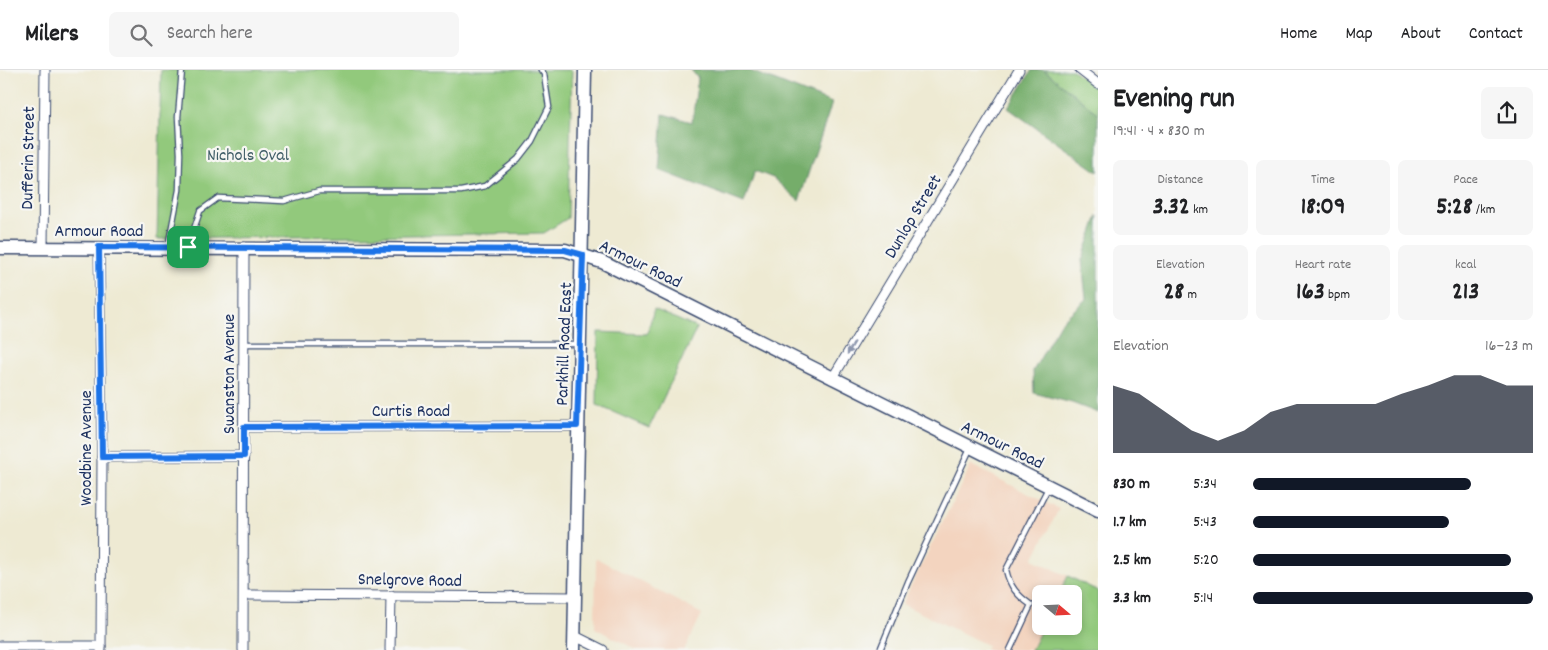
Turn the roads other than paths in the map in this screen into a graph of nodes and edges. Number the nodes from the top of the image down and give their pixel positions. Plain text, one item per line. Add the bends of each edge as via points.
1 (45, 70) edge
2 (182, 70) edge
3 (541, 70) edge
4 (585, 70) edge
5 (1019, 70) edge
6 (1080, 70) edge
7 (1098, 84) edge
8 (43, 247) junction
9 (99, 247) junction
10 (168, 247) junction
11 (188, 247) junction
12 (244, 247) junction
13 (0, 248) edge
14 (583, 255) junction
15 (244, 344) junction
16 (580, 344) junction
17 (832, 379) junction
18 (577, 426) junction
19 (244, 427) junction
20 (971, 448) junction
21 (244, 456) junction
22 (102, 457) junction
23 (1048, 486) junction
24 (1098, 511) edge
25 (244, 595) junction
26 (391, 595) junction
27 (575, 597) junction
28 (575, 636) junction
29 (0, 646) edge
30 (101, 648) edge
31 (243, 650) edge
32 (390, 650) edge
33 (574, 650) edge
34 (603, 650) edge
35 (880, 650) edge
36 (1010, 650) edge

1 - 8 street, Dufferin Street
2 - 10 lane via 178,116 179,190
3 - 11 lane via 549,106 532,141 518,159 485,186 461,191 319,191 284,201 218,198 200,211 190,233
4 - 14 main road, Parkhill Road East
5 -> 17 street, Dunlop Street
6 - 7 street
8 - 9 main road, Armour Road
8 - 13 main road, Armour Road
9 - 10 main road, Armour Road
9 - 22 street, Woodbine Avenue
10 - 11 main road, Armour Road
11 - 12 main road, Armour Road
12 - 14 main road, Armour Road via 565,250
12 - 15 street, Swanston Avenue
14 - 16 main road, Parkhill Road East
14 - 17 main road, Armour Road
15 - 16 lane
15 - 19 street, Swanston Avenue
16 - 18 main road, Parkhill Road East
17 - 20 main road, Armour Road
18 - 19 street, Curtis Road
18 - 27 main road, Parkhill Road East
19 - 21 street, Swanston Avenue
20 - 23 main road, Armour Road
20 - 35 lane
21 - 22 street
21 - 25 street, Swanston Avenue
22 - 30 street, Woodbine Avenue
23 - 24 main road, Armour Road
23 - 36 lane via 1006,570 1009,584 1020,598 1031,605
25 - 26 street, Snelgrove Road
25 - 31 street, Swanston Avenue
26 - 27 street, Snelgrove Road
26 - 32 street
27 - 28 main road, Parkhill Road East
28 - 33 main road, Parkhill Road East
28 - 34 street
29 - 30 street

